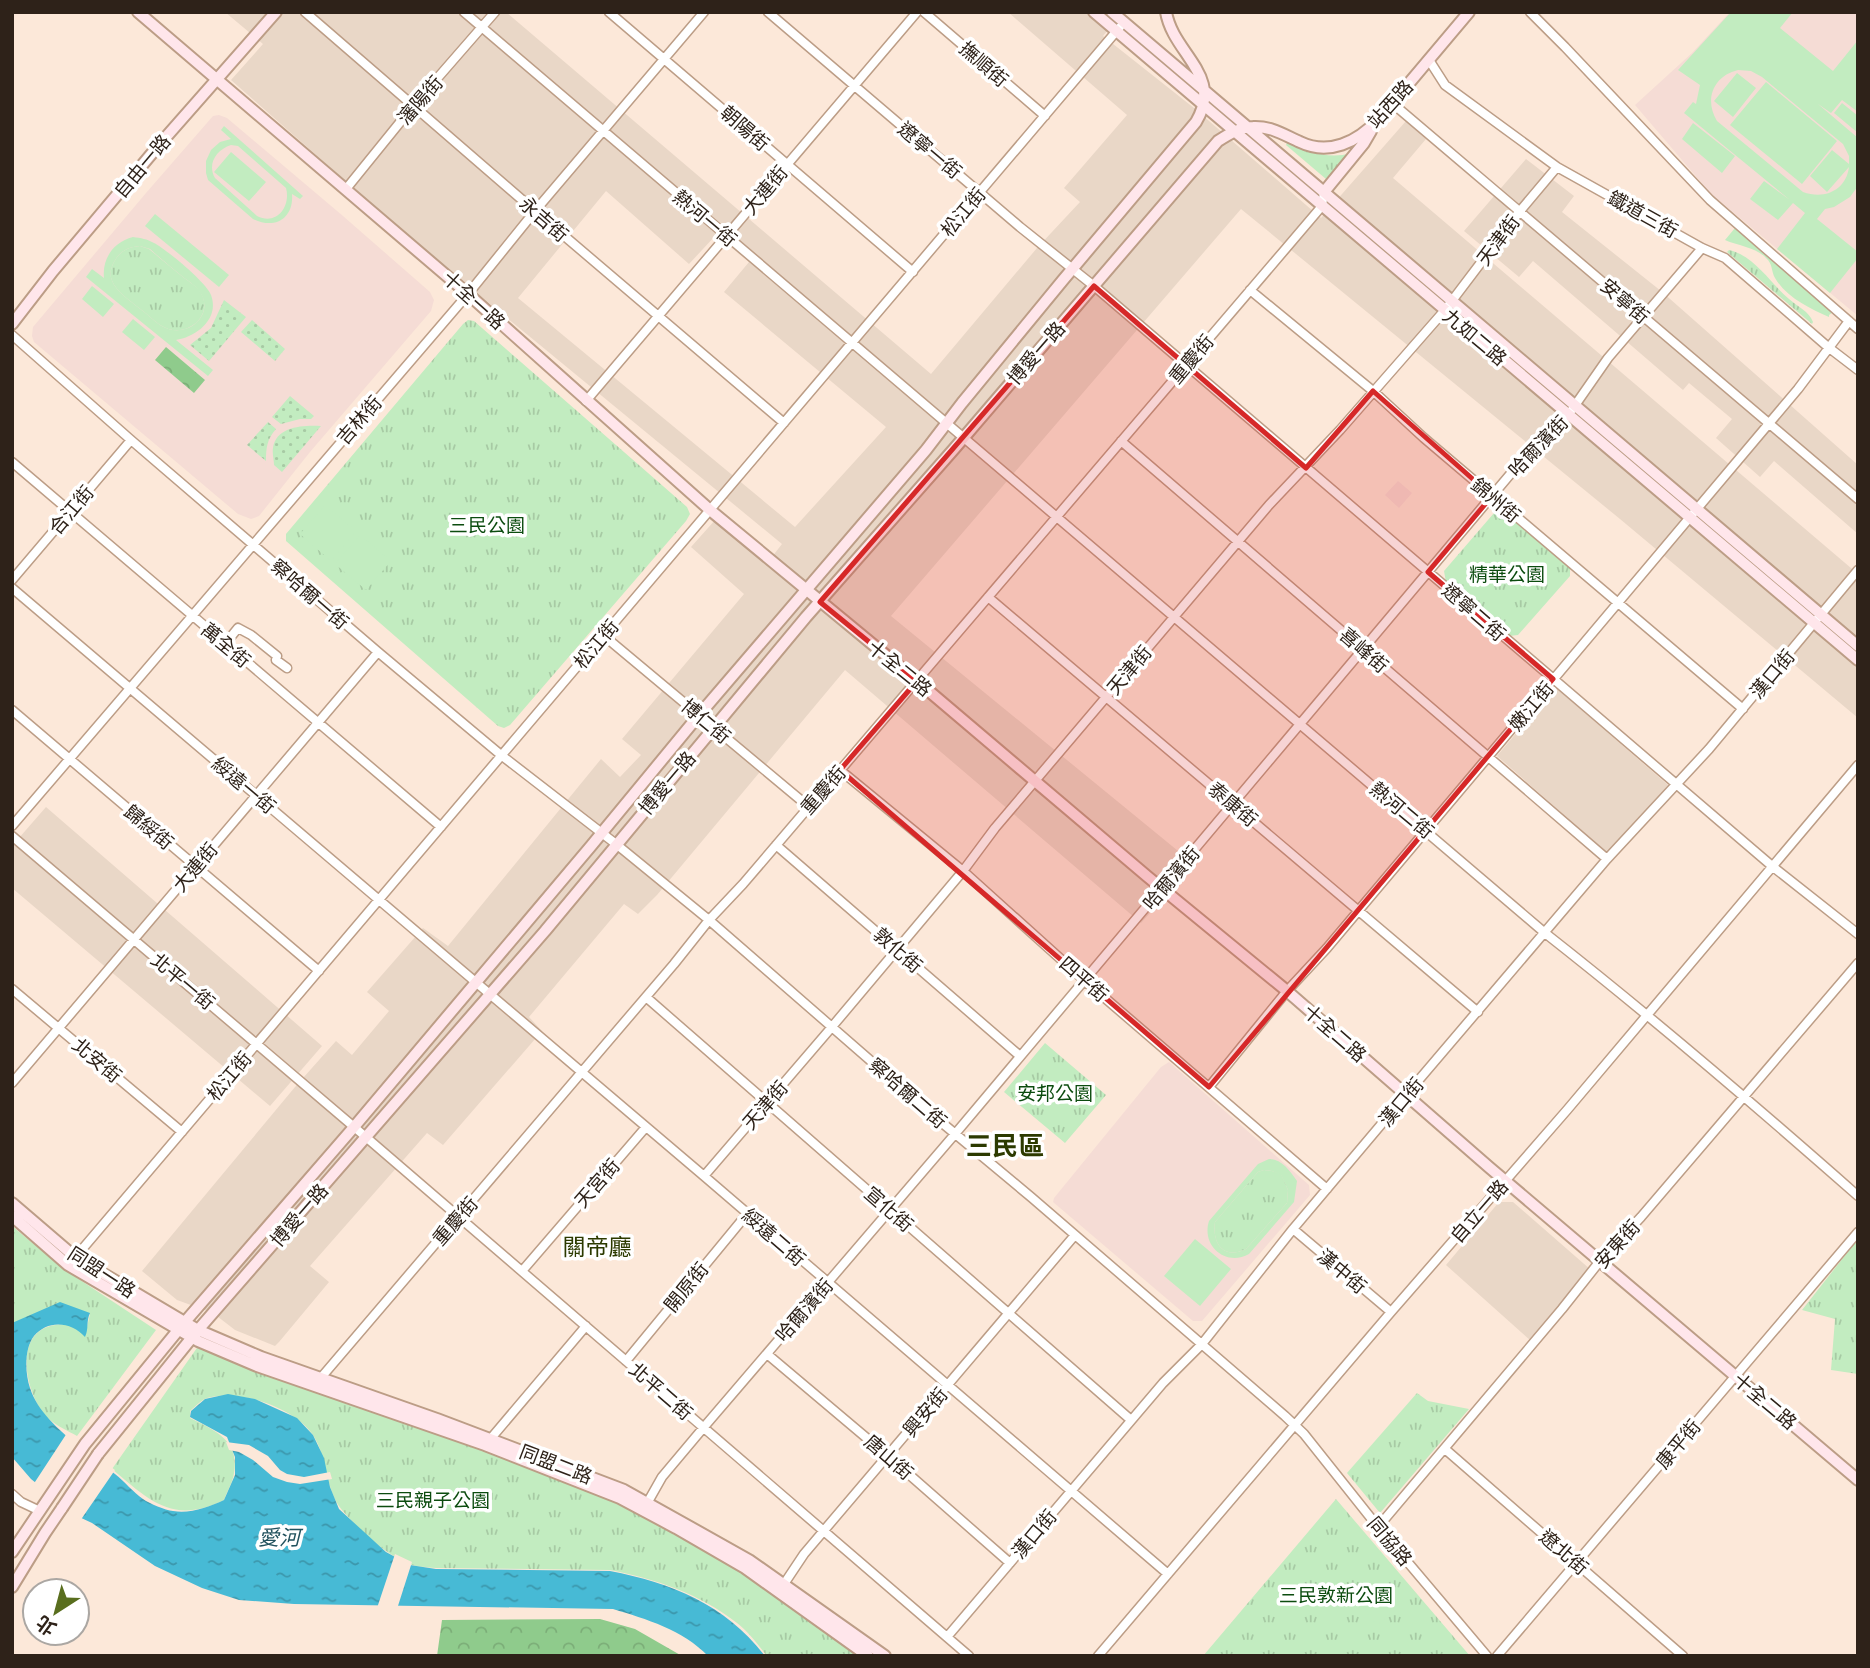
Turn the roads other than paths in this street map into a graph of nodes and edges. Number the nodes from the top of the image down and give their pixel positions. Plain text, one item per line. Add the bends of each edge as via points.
1 (138, 12) edge
2 (276, 12) edge
3 (305, 12) edge
4 (464, 12) edge
5 (495, 12) edge
6 (610, 12) edge
7 (704, 12) edge
8 (768, 12) edge
9 (916, 12) edge
10 (924, 12) edge
11 (1094, 12) edge
12 (1112, 12) edge
13 (1132, 12) edge
14 (1166, 12) edge
15 (1469, 12) edge
16 (1530, 12) edge
17 (1120, 27) junction
18 (482, 28) junction
19 (664, 59) junction
20 (1429, 60) junction
21 (218, 80) junction
22 (854, 86) junction
23 (1206, 93) junction
24 (1392, 103) junction
25 (414, 105) junction
26 (1204, 106) junction
27 (1045, 116) junction
28 (1378, 120) junction
29 (1248, 127) junction
30 (603, 131) junction
31 (1234, 132) junction
32 (787, 164) junction
33 (1557, 167) junction
34 (346, 189) junction
35 (980, 192) junction
36 (1324, 192) junction
37 (1322, 206) junction
38 (535, 211) junction
39 (1520, 211) junction
40 (727, 236) junction
41 (1702, 248) junction
42 (1072, 270) junction
43 (913, 272) junction
44 (1094, 286) junction
45 (1250, 290) junction
46 (468, 294) junction
47 (1448, 306) junction
48 (658, 316) junction
49 (1643, 316) junction
50 (1849, 321) junction
51 (12, 324) edge
52 (1858, 329) edge
53 (12, 335) edge
54 (852, 343) junction
55 (1828, 347) junction
56 (1186, 365) junction
57 (1858, 370) edge
58 (1373, 391) junction
59 (586, 401) junction
60 (1576, 405) junction
61 (1569, 415) junction
62 (784, 423) junction
63 (947, 423) junction
64 (1769, 424) junction
65 (964, 438) junction
66 (131, 440) junction
67 (1121, 441) junction
68 (12, 462) edge
69 (1306, 468) junction
70 (1492, 496) junction
71 (1858, 499) edge
72 (710, 510) junction
73 (71, 511) junction
74 (1693, 513) junction
75 (1057, 516) junction
76 (1238, 542) junction
77 (253, 545) junction
78 (1858, 570) edge
79 (1428, 572) junction
80 (12, 580) edge
81 (12, 588) edge
82 (807, 591) junction
83 (988, 597) junction
84 (820, 602) junction
85 (1618, 603) junction
86 (192, 615) junction
87 (1175, 616) junction
88 (1818, 620) junction
89 (603, 635) junction
90 (225, 644) junction
91 (1858, 646) edge
92 (1363, 649) junction
93 (378, 652) junction
94 (1858, 660) edge
95 (287, 668) dead end
96 (1553, 679) junction
97 (917, 681) junction
98 (130, 689) junction
99 (1106, 697) junction
100 (1743, 709) junction
101 (12, 710) edge
102 (699, 715) junction
103 (318, 722) junction
104 (1300, 724) junction
105 (714, 727) junction
106 (502, 755) junction
107 (1488, 757) junction
108 (69, 760) junction
109 (1858, 765) edge
110 (840, 770) junction
111 (1035, 781) junction
112 (1676, 784) junction
113 (256, 796) junction
114 (1233, 804) junction
115 (809, 807) junction
116 (12, 826) edge
117 (441, 827) junction
118 (1425, 831) junction
119 (602, 833) junction
120 (12, 836) edge
121 (616, 844) junction
122 (776, 845) junction
123 (1607, 859) junction
124 (1772, 866) junction
125 (196, 867) junction
126 (963, 871) junction
127 (1161, 889) junction
128 (379, 899) junction
129 (1358, 911) junction
130 (709, 920) junction
131 (1545, 933) junction
132 (1858, 934) edge
133 (134, 939) junction
134 (897, 949) junction
135 (1858, 963) edge
136 (318, 971) junction
137 (1084, 980) junction
138 (476, 981) junction
139 (12, 989) edge
140 (1287, 991) junction
141 (491, 994) junction
142 (646, 997) junction
143 (1478, 1012) junction
144 (1648, 1015) junction
145 (59, 1028) junction
146 (831, 1028) junction
147 (256, 1044) junction
148 (1020, 1056) junction
149 (582, 1072) junction
150 (12, 1083) edge
151 (1209, 1087) junction
152 (1406, 1095) junction
153 (1745, 1096) junction
154 (766, 1102) junction
155 (354, 1127) junction
156 (646, 1127) junction
157 (181, 1132) junction
158 (955, 1134) junction
159 (367, 1138) junction
160 (704, 1176) junction
161 (1506, 1181) junction
162 (1327, 1189) junction
163 (1858, 1196) edge
164 (12, 1203) edge
165 (890, 1210) junction
166 (747, 1214) junction
167 (12, 1216) edge
168 (459, 1217) junction
169 (1293, 1229) junction
170 (1858, 1232) edge
171 (1075, 1235) junction
172 (72, 1261) junction
173 (1600, 1261) junction
174 (522, 1271) junction
175 (827, 1283) junction
176 (1391, 1312) junction
177 (1009, 1313) junction
178 (181, 1326) junction
179 (586, 1326) junction
180 (195, 1334) junction
181 (1202, 1344) junction
182 (767, 1354) junction
183 (626, 1361) junction
184 (1735, 1376) junction
185 (318, 1381) junction
186 (948, 1386) junction
187 (1131, 1420) junction
188 (1295, 1424) junction
189 (704, 1427) junction
190 (487, 1442) junction
191 (1445, 1449) junction
192 (888, 1455) junction
193 (1858, 1480) edge
194 (1071, 1491) junction
195 (12, 1493) edge
196 (645, 1506) junction
197 (40, 1511) junction
198 (1378, 1527) junction
199 (824, 1531) junction
200 (12, 1552) edge
201 (1010, 1563) junction
202 (1576, 1563) junction
203 (1168, 1574) junction
204 (12, 1587) edge
205 (781, 1588) junction
206 (947, 1637) junction
207 (869, 1656) edge
208 (885, 1656) edge
209 (969, 1656) edge
210 (1098, 1656) edge
211 (1487, 1656) edge
212 (1496, 1656) edge
213 (1683, 1656) edge

1 - 21 street, 十全一路
2 - 21 street, 自由一路
3 - 25 street, 永吉街
4 - 18 street, 熱河一街
5 - 18 street, 瀋陽街
6 - 19 street, 朝陽街
7 - 19 street, 吉林街
8 - 22 street, 遼寧一街
9 - 22 street, 大連街
10 - 27 street, 撫順街
11 - 17 street, 九如二路
12 - 17 street, 九如二路
13 - 17 street
14 - 23 street via 1170,29
15 - 20 street, 站西路
16 - 50 street via 1710,200
17 - 23 street, 九如二路
17 - 26 street, 九如二路
17 - 27 street, 松江街
18 - 25 street, 瀋陽街
18 - 30 street, 熱河一街
19 - 30 street, 吉林街
19 - 32 street, 朝陽街
20 - 24 street, 站西路
20 - 33 street, 鐵道三街 via 1445,85
21 - 34 street, 十全一路
21 - 51 street, 自由一路
22 - 32 street, 大連街
22 - 35 street, 遼寧一街
23 - 26 street
23 - 29 street, 九如二路
24 - 28 street, 站西路
24 - 39 street, 安寧街
25 - 34 street, 瀋陽街
25 - 38 street, 永吉街
26 - 31 street, 九如二路
26 - 42 street, 博愛一路 via 1192,127
27 - 35 street, 松江街
28 - 29 street, 站西路 via 1365,133 1333,148 1302,144 1269,128
28 - 36 street
29 - 31 street, 博愛一路
29 - 36 street, 九如二路
30 - 38 street, 吉林街
30 - 40 street, 熱河一街
31 - 37 street, 九如二路
31 - 44 street, 博愛一路 via 1214,145
32 - 40 street, 大連街
32 - 43 street, 朝陽街
33 - 39 street, 天津街
33 - 41 street, 鐵道三街
34 - 46 street, 十全一路
35 - 42 street, 遼寧一街
35 - 43 street, 松江街
36 - 37 street
36 - 47 street, 九如二路
37 - 45 street, 重慶街
37 - 47 street, 九如二路
38 - 46 street, 吉林街
38 - 48 street, 永吉街
39 - 47 street, 天津街
39 - 49 street, 安寧街
40 - 48 street, 大連街
40 - 54 street, 熱河一街
41 - 49 street, 哈爾濱街
41 - 55 street, 鐵道三街 via 1725,258
42 - 44 street, 遼寧一街
42 - 63 street, 博愛一路
43 - 54 street, 松江街
44 - 56 street, 遼寧二街
44 - 65 street, 博愛一路
45 - 56 street, 重慶街
45 - 58 street, 錦州街
46 - 59 street, 十全一路
46 - 77 street, 吉林街
47 - 58 street, 天津街
47 - 60 street, 九如二路
47 - 61 street, 九如二路
48 - 59 street, 大連街
48 - 62 street, 永吉街
49 - 60 street, 哈爾濱街
49 - 64 street, 安寧街
50 - 52 street
50 - 55 street, 嫩江街
53 - 66 street, 察哈爾一街
54 - 62 street, 松江街
54 - 63 street, 熱河一街
55 - 57 street, 鐵道三街
55 - 64 street, 嫩江街
56 - 67 street, 重慶街
56 - 69 street, 遼寧二街
58 - 69 street, 天津街
58 - 70 street, 錦州街
59 - 72 street, 十全一路
60 - 61 street, 哈爾濱街
60 - 74 street, 九如二路
61 - 70 street, 哈爾濱街
61 - 74 street, 九如二路
62 - 72 street, 松江街
63 - 65 street, 熱河二街
63 - 82 street, 博愛一路
64 - 71 street, 安寧街
64 - 74 street, 嫩江街
65 - 75 street, 熱河二街
65 - 84 street, 博愛一路
66 - 73 street, 合江街
66 - 77 street, 察哈爾一街
67 - 75 street, 重慶街
67 - 76 street, 喜峰街
68 - 73 street, 萬全街
69 - 76 street, 天津街
69 - 79 street, 遼寧二街
70 - 79 street, 哈爾濱街
70 - 85 street, 錦州街
72 - 82 street, 十全一路
72 - 89 street, 松江街
73 - 80 street, 合江街
73 - 86 street, 萬全街
74 - 85 street, 嫩江街
74 - 88 street, 九如二路
75 - 83 street, 重慶街
75 - 87 street, 熱河二街
76 - 87 street, 天津街
76 - 92 street, 喜峰街
77 - 86 street, 吉林街
77 - 93 street, 察哈爾一街
78 - 88 street, 漢口街
79 - 92 street, 哈爾濱街
79 - 96 street, 遼寧二街
81 - 98 street, 綏遠一街
82 - 84 street, 十全二路
82 - 102 street, 博愛一路
83 - 97 street, 重慶街
83 - 99 street, 泰康街
84 - 97 street, 十全二路
84 - 105 street, 博愛一路
85 - 96 street, 嫩江街
85 - 100 street, 錦州街
86 - 90 street, 萬全街
86 - 98 street, 吉林街
87 - 99 street, 天津街
87 - 104 street, 熱河二街
88 - 91 street, 九如二路
88 - 94 street, 九如二路
88 - 100 street, 漢口街
89 - 102 street, 博仁街
89 - 106 street, 松江街
90 - 95 street via 238,628
90 - 103 street, 萬全街
92 - 104 street, 哈爾濱街
92 - 107 street, 喜峰街
93 - 103 street, 大連街
93 - 106 street, 察哈爾一街
96 - 107 street, 嫩江街
96 - 112 street, 遼寧二街
97 - 110 street, 重慶街
97 - 111 street, 十全二路
98 - 108 street, 吉林街
98 - 113 street, 綏遠一街
99 - 111 street, 天津街
99 - 114 street, 泰康街
100 - 112 street, 漢口街
101 - 108 street, 歸綏街
102 - 105 street, 博仁街
102 - 119 street, 博愛一路
103 - 113 street, 大連街
103 - 117 street, 萬全街
104 - 114 street, 哈爾濱街
104 - 118 street, 熱河二街
105 - 115 street, 博仁街
105 - 121 street, 博愛一路
106 - 117 street, 松江街
106 - 119 street, 察哈爾一街
107 - 118 street, 嫩江街
107 - 123 street, 喜峰街
108 - 116 street, 吉林街
108 - 125 street, 歸綏街
109 - 124 street, 自立一路
110 - 115 street, 重慶街
110 - 126 street, 四平街
111 - 126 street, 天津街
111 - 127 street, 十全二路
112 - 123 street, 漢口街
112 - 124 street, 遼寧二街
113 - 125 street, 大連街
113 - 128 street, 綏遠一街
114 - 127 street, 哈爾濱街
114 - 129 street, 泰康街
115 - 122 street, 重慶街
117 - 128 street, 松江街
118 - 129 street, 嫩江街
118 - 131 street, 熱河二街
119 - 121 street, 察哈爾一街
119 - 138 street, 博愛一路
120 - 133 street, 北平一街
121 - 130 street, 察哈爾二街
121 - 141 street, 博愛一路
122 - 130 street, 重慶街
122 - 134 street, 敦化街
123 - 131 street, 漢口街
124 - 132 street, 遼寧二街
124 - 144 street, 自立一路
125 - 133 street, 大連街
125 - 136 street, 歸綏街
126 - 134 street, 天津街
126 - 137 street, 四平街
127 - 137 street, 哈爾濱街
127 - 140 street, 十全二路
128 - 136 street, 松江街
128 - 138 street, 綏遠一街
129 - 140 street, 嫩江街
129 - 143 street, 泰康街
130 - 142 street, 重慶街
130 - 146 street, 察哈爾二街
131 - 143 street, 漢口街
131 - 144 street, 熱河二街
133 - 145 street, 大連街
133 - 147 street, 北平一街
134 - 146 street, 天津街
134 - 148 street, 敦化街
135 - 153 street, 安東街
136 - 147 street, 松江街
137 - 148 street, 哈爾濱街
137 - 151 street, 四平街
138 - 141 street, 綏遠二街
138 - 155 street, 博愛一路
139 - 145 street, 北安街
140 - 151 street, 嫩江街
140 - 152 street, 十全二路
141 - 149 street, 綏遠二街
141 - 159 street, 博愛一路
142 - 149 street, 重慶街
142 - 154 street, 宣化街
143 - 152 street, 漢口街
144 - 153 street, 熱河二街
144 - 161 street, 自立一路
145 - 150 street, 大連街
145 - 157 street, 北安街
146 - 154 street, 天津街
146 - 158 street, 察哈爾二街
147 - 155 street, 北平一街
147 - 157 street, 松江街
148 - 158 street, 哈爾濱街
149 - 156 street, 綏遠二街
149 - 168 street, 重慶街
151 - 162 street, 四平街
152 - 161 street, 十全二路
152 - 162 street, 漢口街
153 - 163 street, 熱河二街
153 - 173 street, 安東街
154 - 160 street, 天津街
154 - 165 street, 宣化街
155 - 159 street, 北平二街
155 - 178 street, 博愛一路
156 - 160 street, 綏遠二街
156 - 174 street, 天宮街
157 - 172 street, 松江街
158 - 165 street, 哈爾濱街
158 - 171 street, 察哈爾二街
159 - 168 street, 北平二街
159 - 180 street, 博愛一路
160 - 166 street, 綏遠二街
161 - 173 street, 十全二路
161 - 176 street, 自立一路
162 - 169 street, 漢口街
164 - 172 street, 同盟一路
165 - 175 street, 哈爾濱街
165 - 177 street, 宣化街
166 - 175 street, 綏遠二街
166 - 183 street, 開原街
167 - 172 street, 同盟一路
168 - 174 street, 北平二街
168 - 185 street, 重慶街
169 - 176 street, 漢中街
169 - 181 street, 漢口街
170 - 184 street, 康平街
171 - 177 street, 興安街
171 - 181 street, 察哈爾二街
172 - 178 street, 同盟一路
173 - 184 street, 十全二路
173 - 191 street, 安東街
174 - 179 street, 北平二街
175 - 182 street, 哈爾濱街
175 - 186 street, 綏遠二街
176 - 188 street, 自立一路
177 - 186 street, 興安街
177 - 187 street, 宣化街
178 - 180 street, 同盟一路
178 - 197 street, 博愛一路 via 85,1444
179 - 183 street, 北平二街
179 - 190 street
180 - 185 street, 同盟二路 via 257,1366
180 - 204 street, 博愛一路, bridge via 98,1454
181 - 187 street, 漢口街
181 - 188 street, 察哈爾二街
182 - 189 street, 哈爾濱街
182 - 192 street, 唐山街
183 - 189 street, 北平二街
184 - 193 street, 十全二路
184 - 202 street, 康平街
185 - 190 street, 同盟二路
186 - 192 street, 興安街
186 - 194 street, 綏遠二街
187 - 194 street, 漢口街
188 - 198 street, 同協路
188 - 203 street, 自立一路
189 - 196 street, 哈爾濱街 via 662,1477
189 - 199 street, 北平二街
190 - 196 street, 同盟二路
191 - 198 street, 安東街
191 - 202 street, 遼北街
192 - 199 street, 興安街
192 - 201 street, 唐山街
194 - 201 street, 漢口街
194 - 203 street, 綏遠二街
195 - 197 street
196 - 205 street, 同盟二路
197 - 200 street
198 - 211 street, 同協路
199 - 205 street, 興安街
199 - 206 street, 北平二街
201 - 206 street, 漢口街
202 - 212 street, 康平街
202 - 213 street, 遼北街
203 - 210 street, 自立一路
205 - 207 street, 同盟二路
205 - 208 street, 同盟二路
206 - 209 street, 北平二街

